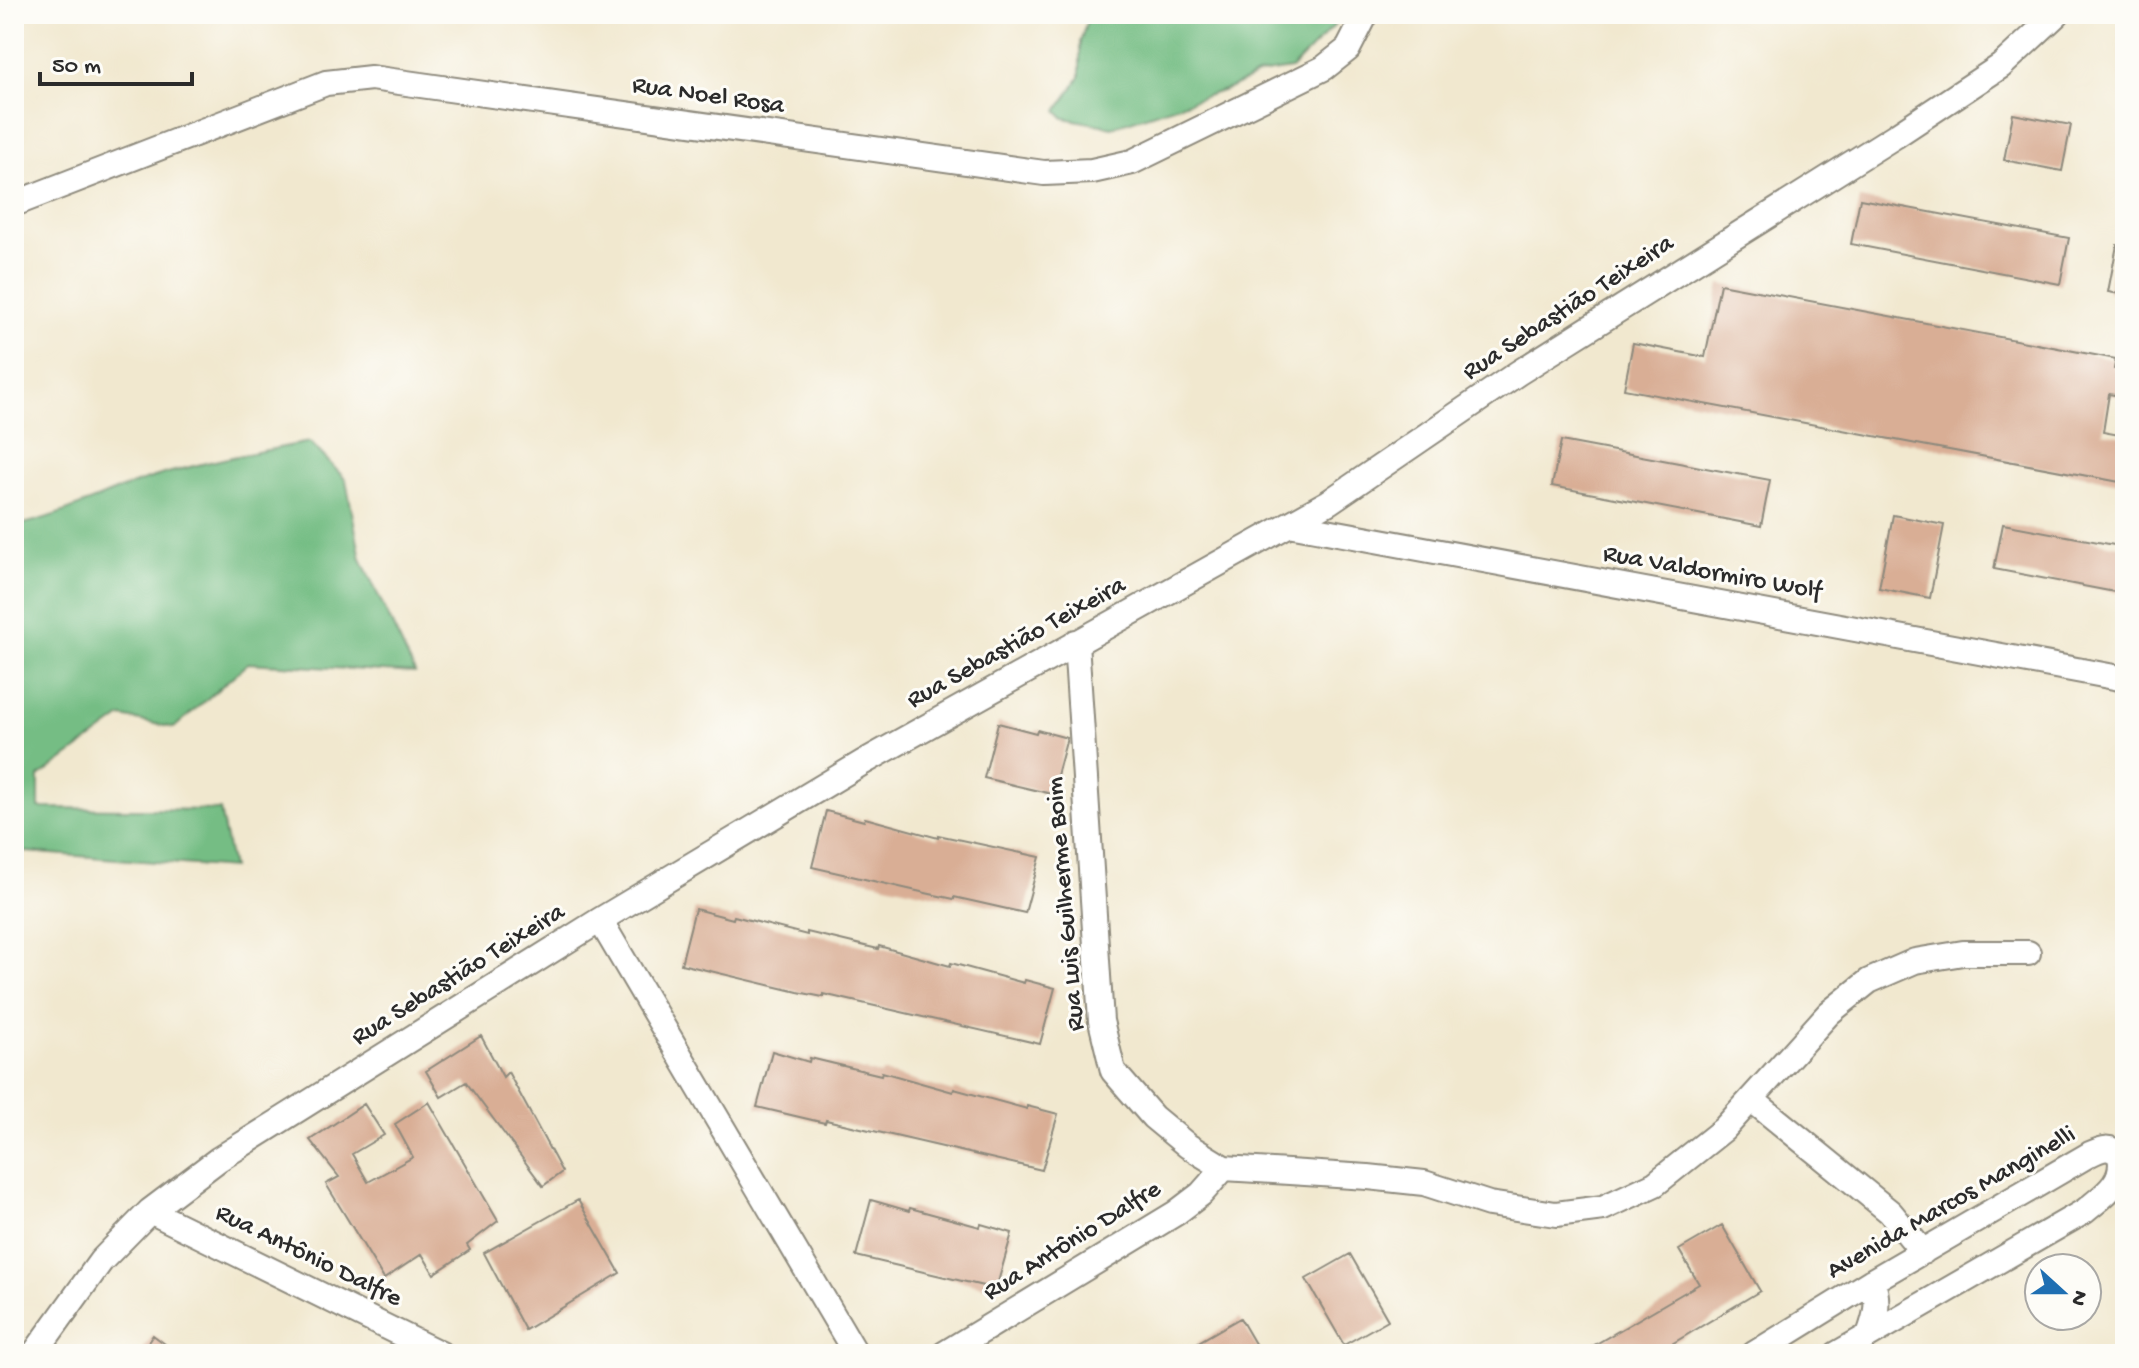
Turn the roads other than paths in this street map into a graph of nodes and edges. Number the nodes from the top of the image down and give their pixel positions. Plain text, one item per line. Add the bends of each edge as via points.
1 (1366, 14) edge
2 (2057, 14) edge
3 (14, 204) edge
4 (1289, 524) junction
5 (1076, 642) junction
6 (2125, 679) edge
7 (600, 920) junction
8 (2028, 953) dead end
9 (1751, 1099) junction
10 (1224, 1168) junction
11 (150, 1211) junction
12 (1923, 1252) junction
13 (1872, 1281) junction
14 (1869, 1335) junction
15 (406, 1347) edge
16 (34, 1354) edge
17 (441, 1354) edge
18 (856, 1354) edge
19 (944, 1354) edge
20 (1754, 1354) edge
21 (1837, 1354) edge

1 - 3 street, Rua Noel Rosa via 1348,49 1324,68 1132,162 1092,171 1044,173 371,78 326,83
2 - 4 street, Rua Sebastião Teixeira via 1988,75
4 - 5 street, Rua Sebastião Teixeira
4 - 6 street, Rua Valdormiro Wolf
5 - 7 street, Rua Sebastião Teixeira
5 - 10 street, Rua Luis Guilherme Boim via 1101,1021 1113,1071 1153,1117
7 - 11 street, Rua Sebastião Teixeira via 219,1159
7 - 18 street
8 - 9 street, Rua Luis Guilherme Boim via 1963,953 1915,961 1869,981 1829,1013
9 - 10 street, Rua Luis Guilherme Boim via 1724,1129 1655,1184 1603,1208 1556,1214 1489,1204 1424,1183
9 - 12 street via 1890,1212
10 - 19 street, Rua Antônio Dalfre via 1176,1213
11 - 15 street, Rua Antônio Dalfre
11 - 16 street, Rua Sebastião Teixeira via 101,1261
12 - 13 street, Avenida Marcos Manginelli
12 - 14 street, Avenida Marcos Manginelli via 2103,1148 2120,1156 2116,1184 2085,1211
13 - 14 street via 1877,1308
13 - 20 street, Avenida Marcos Manginelli
14 - 21 street, Avenida Marcos Manginelli
15 - 17 street, Rua Antônio Dalfre

